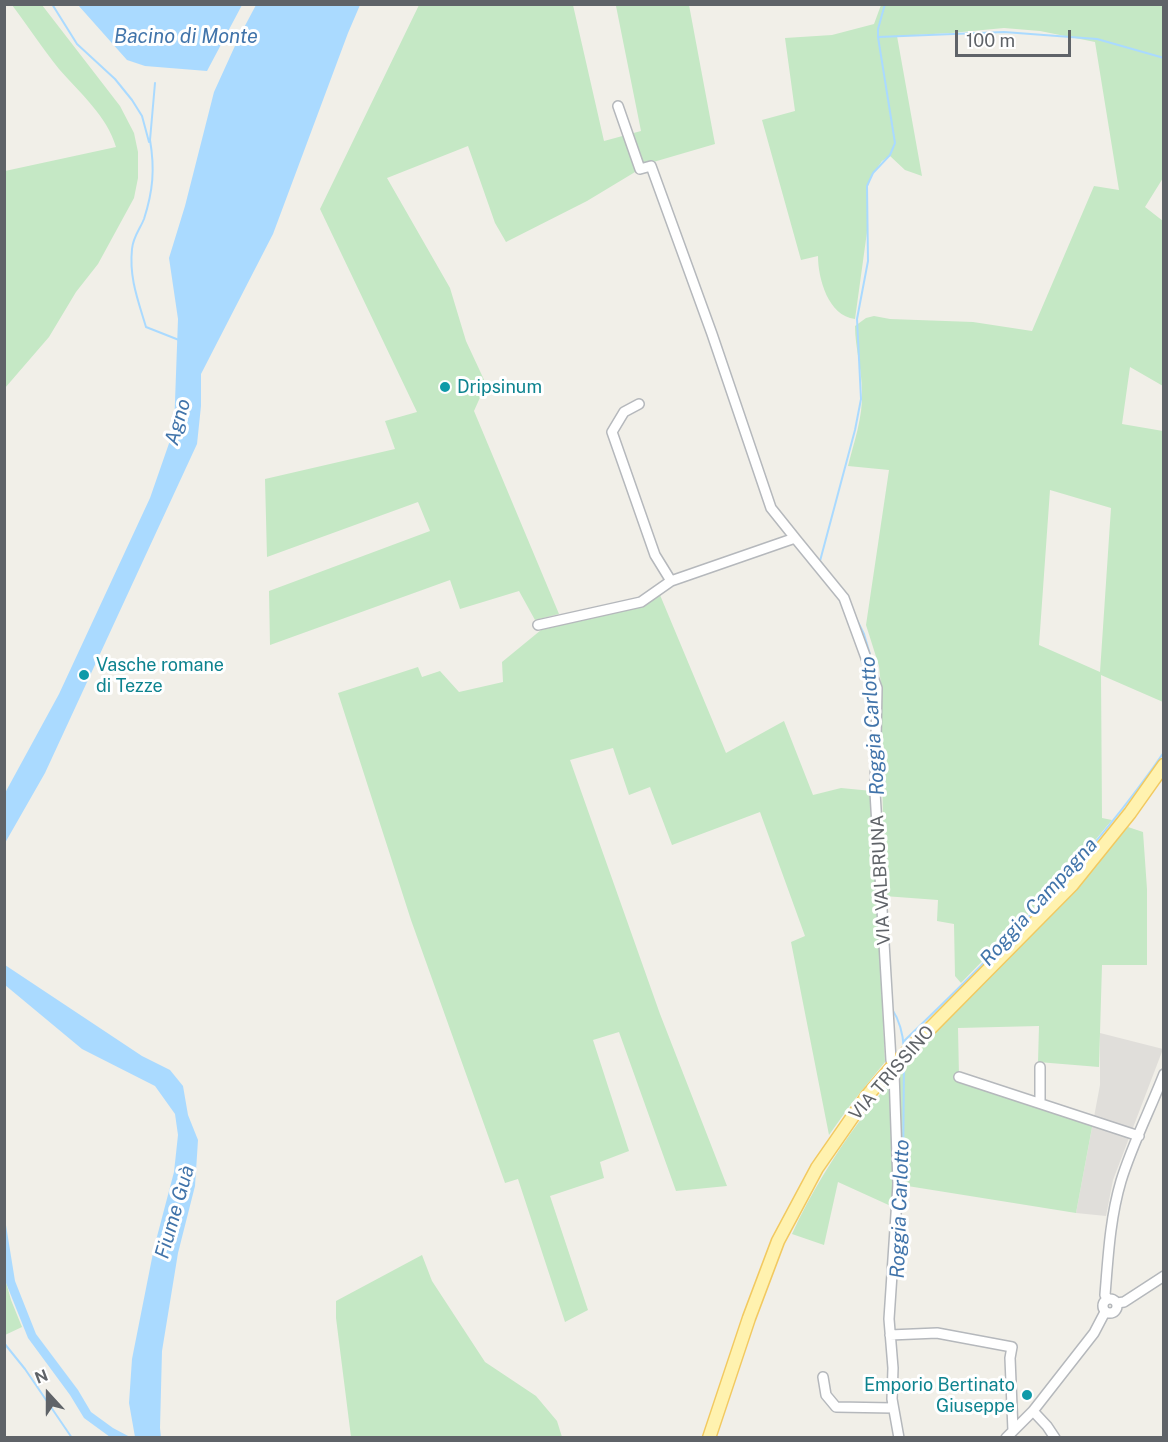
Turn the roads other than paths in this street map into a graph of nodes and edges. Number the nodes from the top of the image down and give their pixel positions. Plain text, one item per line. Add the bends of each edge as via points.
1 (618, 106) dead end
2 (639, 404) dead end
3 (795, 538) junction
4 (671, 581) junction
5 (538, 625) dead end
6 (1164, 765) edge
7 (892, 1067) junction
8 (1040, 1067) dead end
9 (1163, 1075) edge
10 (959, 1077) dead end
11 (1040, 1102) junction
12 (1139, 1136) junction
13 (1164, 1276) edge
14 (1107, 1299) junction
15 (1117, 1303) junction
16 (1105, 1312) junction
17 (890, 1335) junction
18 (823, 1377) dead end
19 (893, 1408) junction
20 (1033, 1411) junction
21 (1010, 1434) edge
22 (709, 1437) edge
23 (899, 1437) edge
24 (1055, 1437) edge

1 - 3 street, VIA VALBRUNA via 640,169 651,166 771,508
2 - 4 street via 624,412 612,432 655,555
3 - 4 street
3 - 7 street, VIA VALBRUNA via 844,598 877,688 876,792
4 - 5 street via 641,602
6 - 7 main road, VIA TRISSINO via 1072,885
7 - 17 street, VIA VALBRUNA via 898,1184
7 - 22 main road, VIA TRISSINO via 817,1168 778,1241
8 - 11 street
9 - 12 street
10 - 11 street
11 - 12 street
12 - 14 street via 1120,1183 1115,1208 1107,1262
13 - 15 street
14 - 15 street
14 - 16 street via 1102,1304
15 - 16 street via 1114,1312
16 - 20 street via 1094,1333
17 - 19 street, VIA VALBRUNA
17 - 21 street via 937,1333 1012,1347
18 - 19 street via 826,1395 836,1407
19 - 23 street, VIA VALBRUNA
20 - 21 street
20 - 24 street

